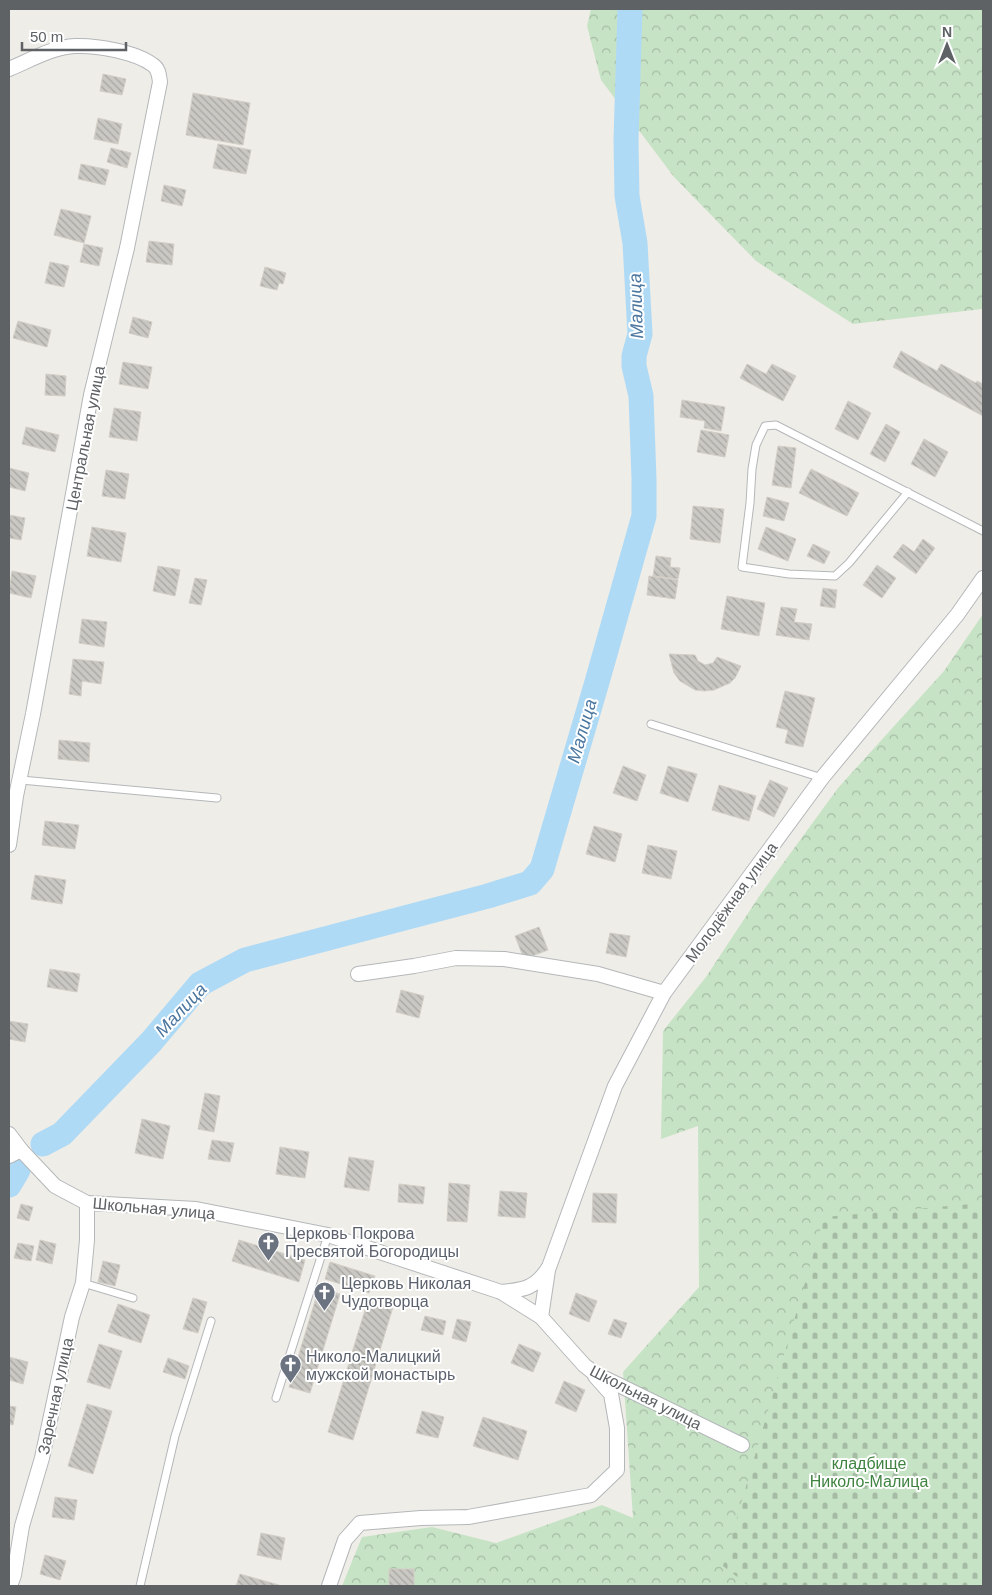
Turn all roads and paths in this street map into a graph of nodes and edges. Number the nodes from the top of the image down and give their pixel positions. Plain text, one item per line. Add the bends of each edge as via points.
1 (9, 69) edge
2 (908, 492) junction
3 (983, 531) edge
4 (983, 578) edge
5 (651, 724) dead end
6 (822, 778) junction
7 (21, 780) junction
8 (13, 795) edge
9 (217, 798) dead end
10 (9, 845) edge
11 (358, 974) dead end
12 (664, 993) junction
13 (9, 1134) edge
14 (15, 1153) edge
15 (87, 1203) junction
16 (328, 1235) junction
17 (549, 1267) junction
18 (83, 1283) junction
19 (501, 1292) junction
20 (134, 1298) dead end
21 (541, 1317) junction
22 (211, 1321) dead end
23 (584, 1365) junction
24 (276, 1398) dead end
25 (742, 1445) dead end
26 (10, 1586) edge
27 (140, 1586) edge
28 (329, 1586) edge

1 - 7 street, Центральная улица via 74,46 114,50 137,57 154,65 160,82 127,248 91,396
2 - 2 lane via 776,425 765,426 753,461 742,567 798,575 835,576
2 - 3 lane
4 - 6 street, Молодёжная улица via 957,615
5 - 6 lane
6 - 12 street, Молодёжная улица
7 - 8 street, Центральная улица
7 - 9 lane
8 - 10 street, Центральная улица
11 - 12 street via 456,958 504,959 598,974
12 - 17 street, Молодёжная улица via 615,1086
13 - 14 street
14 - 15 street, Школьная улица via 55,1186
15 - 16 street, Школьная улица via 196,1209
15 - 18 street, Заречная улица
16 - 19 street, Школьная улица
16 - 24 lane
17 - 19 street, Молодёжная улица via 532,1286
17 - 21 street, Молодёжная улица
18 - 20 lane
18 - 26 street, Заречная улица via 72,1317
19 - 21 street, Школьная улица
21 - 23 street, Школьная улица
22 - 27 lane via 175,1436
23 - 25 street, Школьная улица via 594,1373
23 - 28 street via 611,1394 617,1428 617,1470 591,1495 468,1516 360,1523 345,1540

